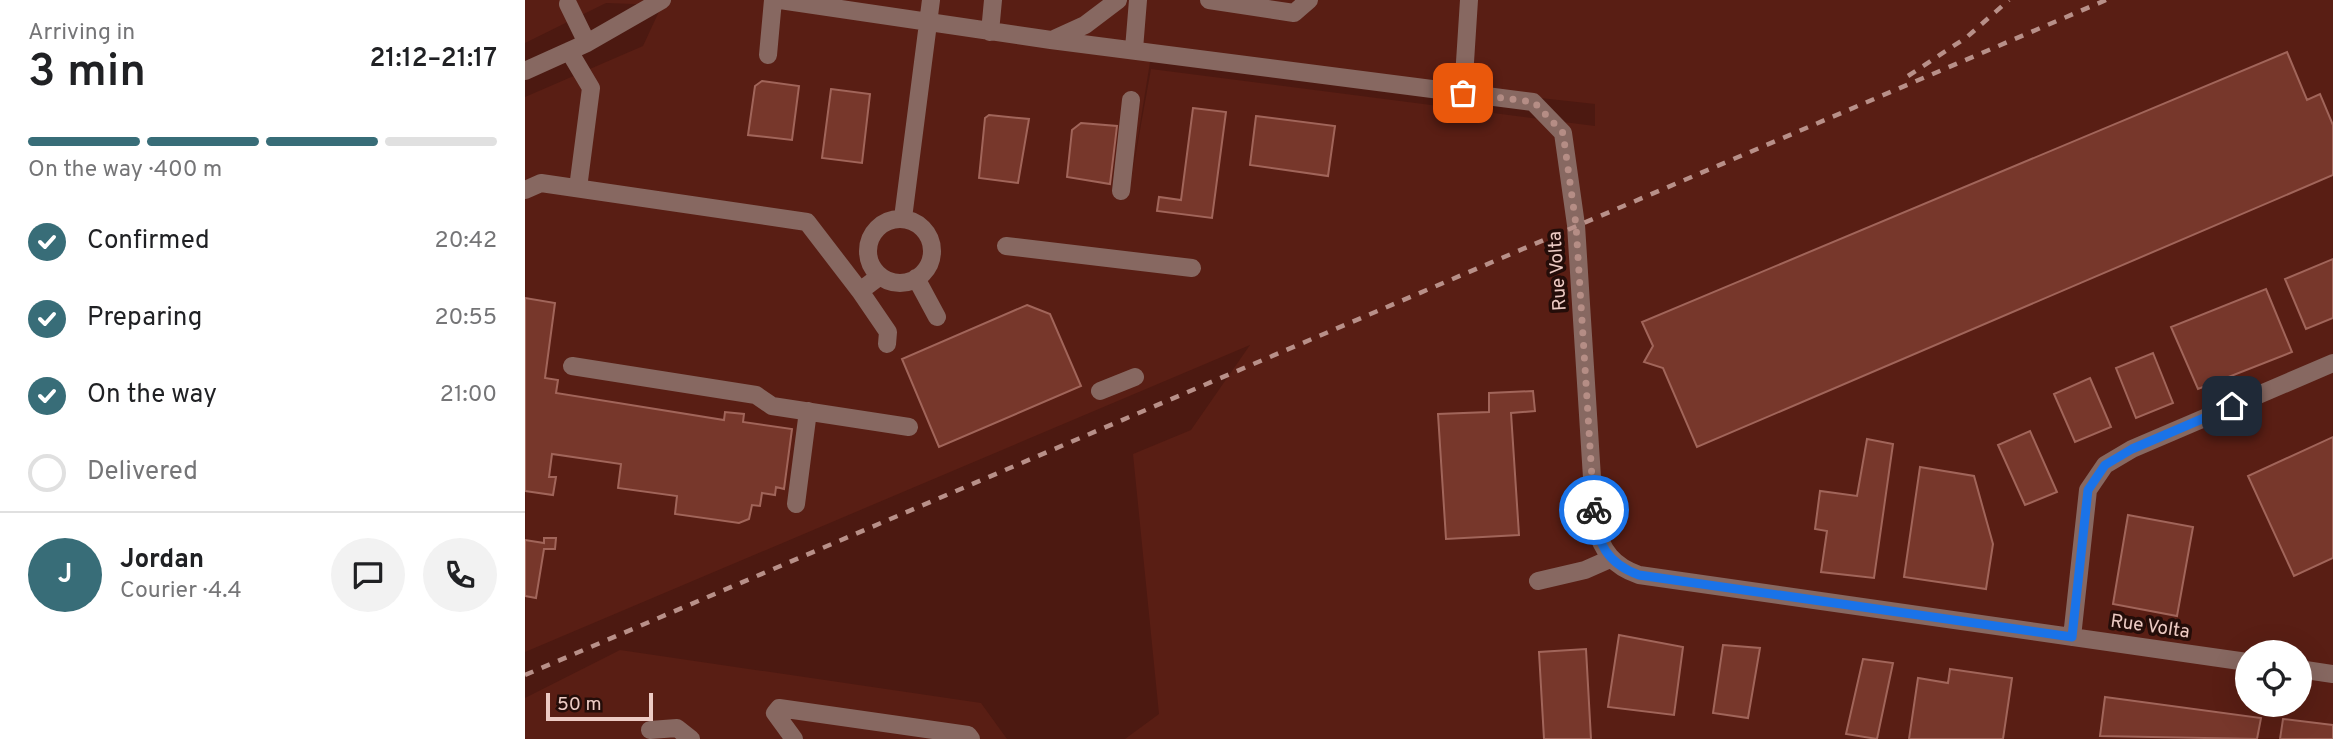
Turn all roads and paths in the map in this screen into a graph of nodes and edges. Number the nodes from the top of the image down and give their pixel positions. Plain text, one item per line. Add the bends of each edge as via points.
1 (662, 0) edge
2 (773, 0) edge
3 (780, 0) edge
4 (931, 0) edge
5 (993, 0) edge
6 (1118, 0) edge
7 (1138, 0) edge
8 (1209, 0) edge
9 (1309, 0) edge
10 (1469, 0) edge
11 (566, 5) edge
12 (928, 23) junction
13 (990, 32) junction
14 (1051, 40) junction
15 (587, 43) junction
16 (1134, 49) junction
17 (569, 51) junction
18 (768, 55) dead end
19 (525, 71) edge
20 (1463, 93) junction
21 (1131, 100) dead end
22 (578, 188) junction
23 (525, 190) edge
24 (1121, 191) dead end
25 (903, 218) junction
26 (1006, 246) dead end
27 (1192, 268) dead end
28 (880, 276) junction
29 (916, 278) junction
30 (860, 291) junction
31 (937, 317) dead end
32 (887, 344) dead end
33 (2333, 363) edge
34 (572, 366) dead end
35 (1135, 377) dead end
36 (1100, 391) dead end
37 (808, 411) junction
38 (909, 427) dead end
39 (796, 505) dead end
40 (1610, 559) junction
41 (1538, 581) dead end
42 (2072, 637) junction
43 (2235, 660) edge
44 (2312, 671) edge
45 (2333, 674) edge
46 (650, 730) dead end
47 (691, 739) edge
48 (795, 739) edge
49 (971, 739) edge

1 - 15 street
2 - 18 street
3 - 12 street, Rue Volta
4 - 12 street
5 - 13 street
6 - 14 street via 1085,25
7 - 16 street
8 - 9 street via 1294,13
10 - 20 street
11 - 15 street
12 - 13 street, Rue Volta
12 - 25 street
13 - 14 street, Rue Volta
14 - 16 street, Rue Volta
15 - 17 street
16 - 20 street, Rue Volta
17 - 19 street
17 - 22 street via 591,88
20 - 40 street, Rue Volta via 1534,102 1563,133 1576,225 1595,525 1599,543
21 - 24 street
22 - 23 street via 541,183
22 - 30 street via 807,222
25 - 28 street via 882,223 869,240 869,262
25 - 29 street via 922,227 932,245 928,265
26 - 27 street
28 - 29 street via 903,283
28 - 30 street
29 - 31 street
30 - 32 street via 888,332
33 - 42 street via 2132,449 2105,465 2088,490
34 - 37 street via 756,395 772,406
35 - 36 street
37 - 38 street
37 - 39 street
40 - 41 street
40 - 42 street, Rue Volta via 1639,575
42 - 43 street, Rue Volta
44 - 45 street
46 - 47 street via 677,728
48 - 49 street via 778,719 775,713 779,708

